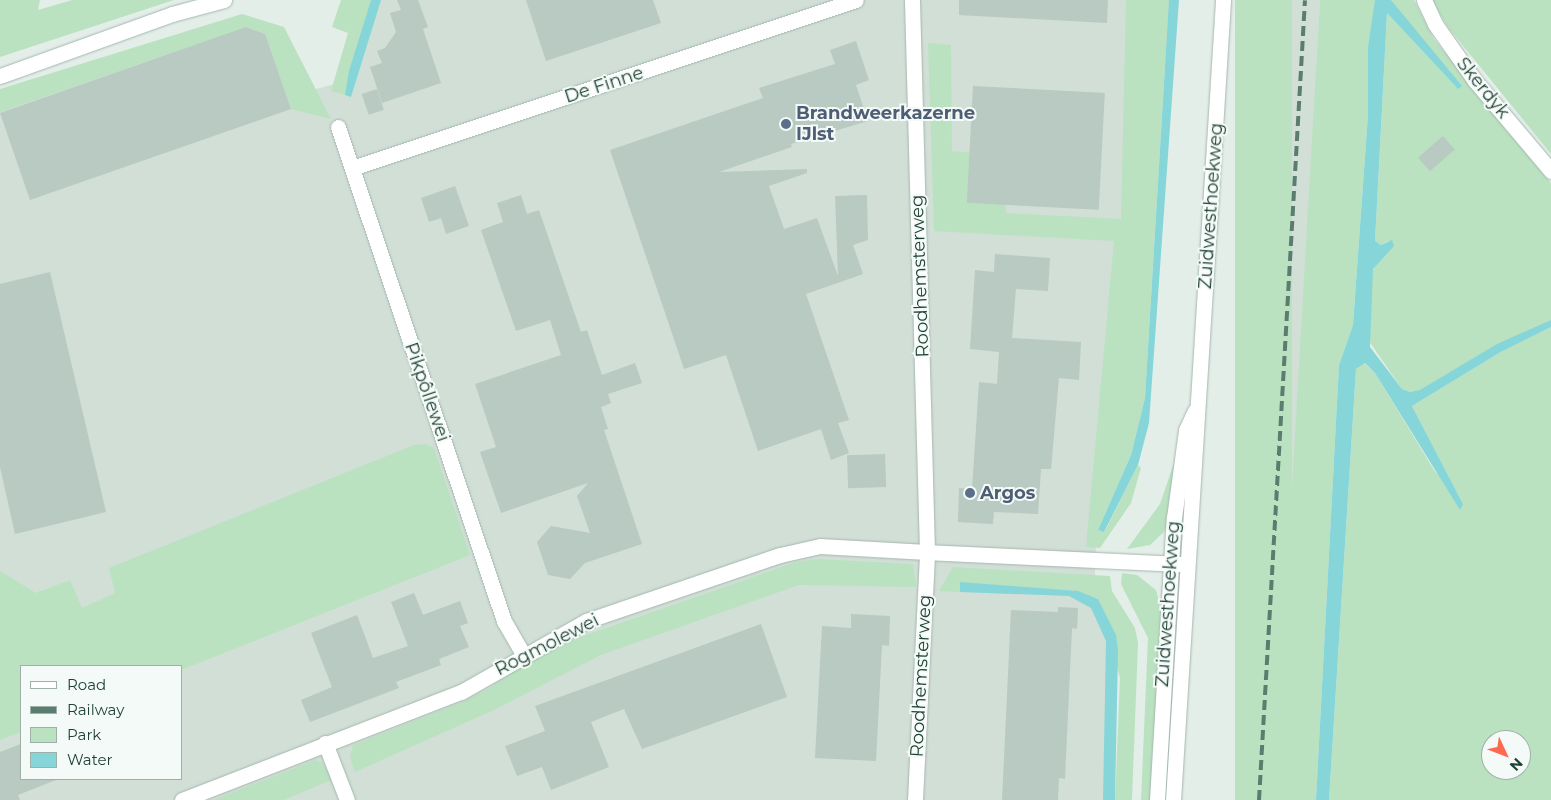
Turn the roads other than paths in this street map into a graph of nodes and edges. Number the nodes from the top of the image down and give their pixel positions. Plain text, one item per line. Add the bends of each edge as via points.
1 (224, 0) edge
2 (856, 0) edge
3 (912, 0) edge
4 (1224, 0) edge
5 (1424, 0) edge
6 (0, 76) edge
7 (338, 127) dead end
8 (352, 168) junction
9 (1551, 171) edge
10 (1195, 412) junction
11 (927, 552) junction
12 (1170, 564) junction
13 (1189, 565) junction
14 (523, 654) junction
15 (325, 744) junction
16 (182, 800) edge
17 (347, 800) edge
18 (915, 800) edge
19 (1157, 800) edge
20 (1173, 800) edge

1 - 6 street via 172,14
2 - 8 street, De Finne
3 - 11 street, Roodhemsterweg
4 - 10 street, Zuidwesthoekweg
5 - 9 street, Skerdyk via 1436,24 1475,81
7 - 8 street, Pikpôllewei
8 - 14 street, Pikpôllewei via 504,620
10 - 12 street, Zuidwesthoekweg via 1186,430
10 - 13 street, Zuidwesthoekweg via 1198,431
11 - 12 street
11 - 14 street, Rogmolewei via 820,546 780,555 586,621
11 - 18 street, Roodhemsterweg
12 - 13 street
12 - 19 street, Zuidwesthoekweg
13 - 20 street, Zuidwesthoekweg
14 - 15 street, Rogmolewei via 461,692
15 - 16 street, Rogmolewei
15 - 17 street

